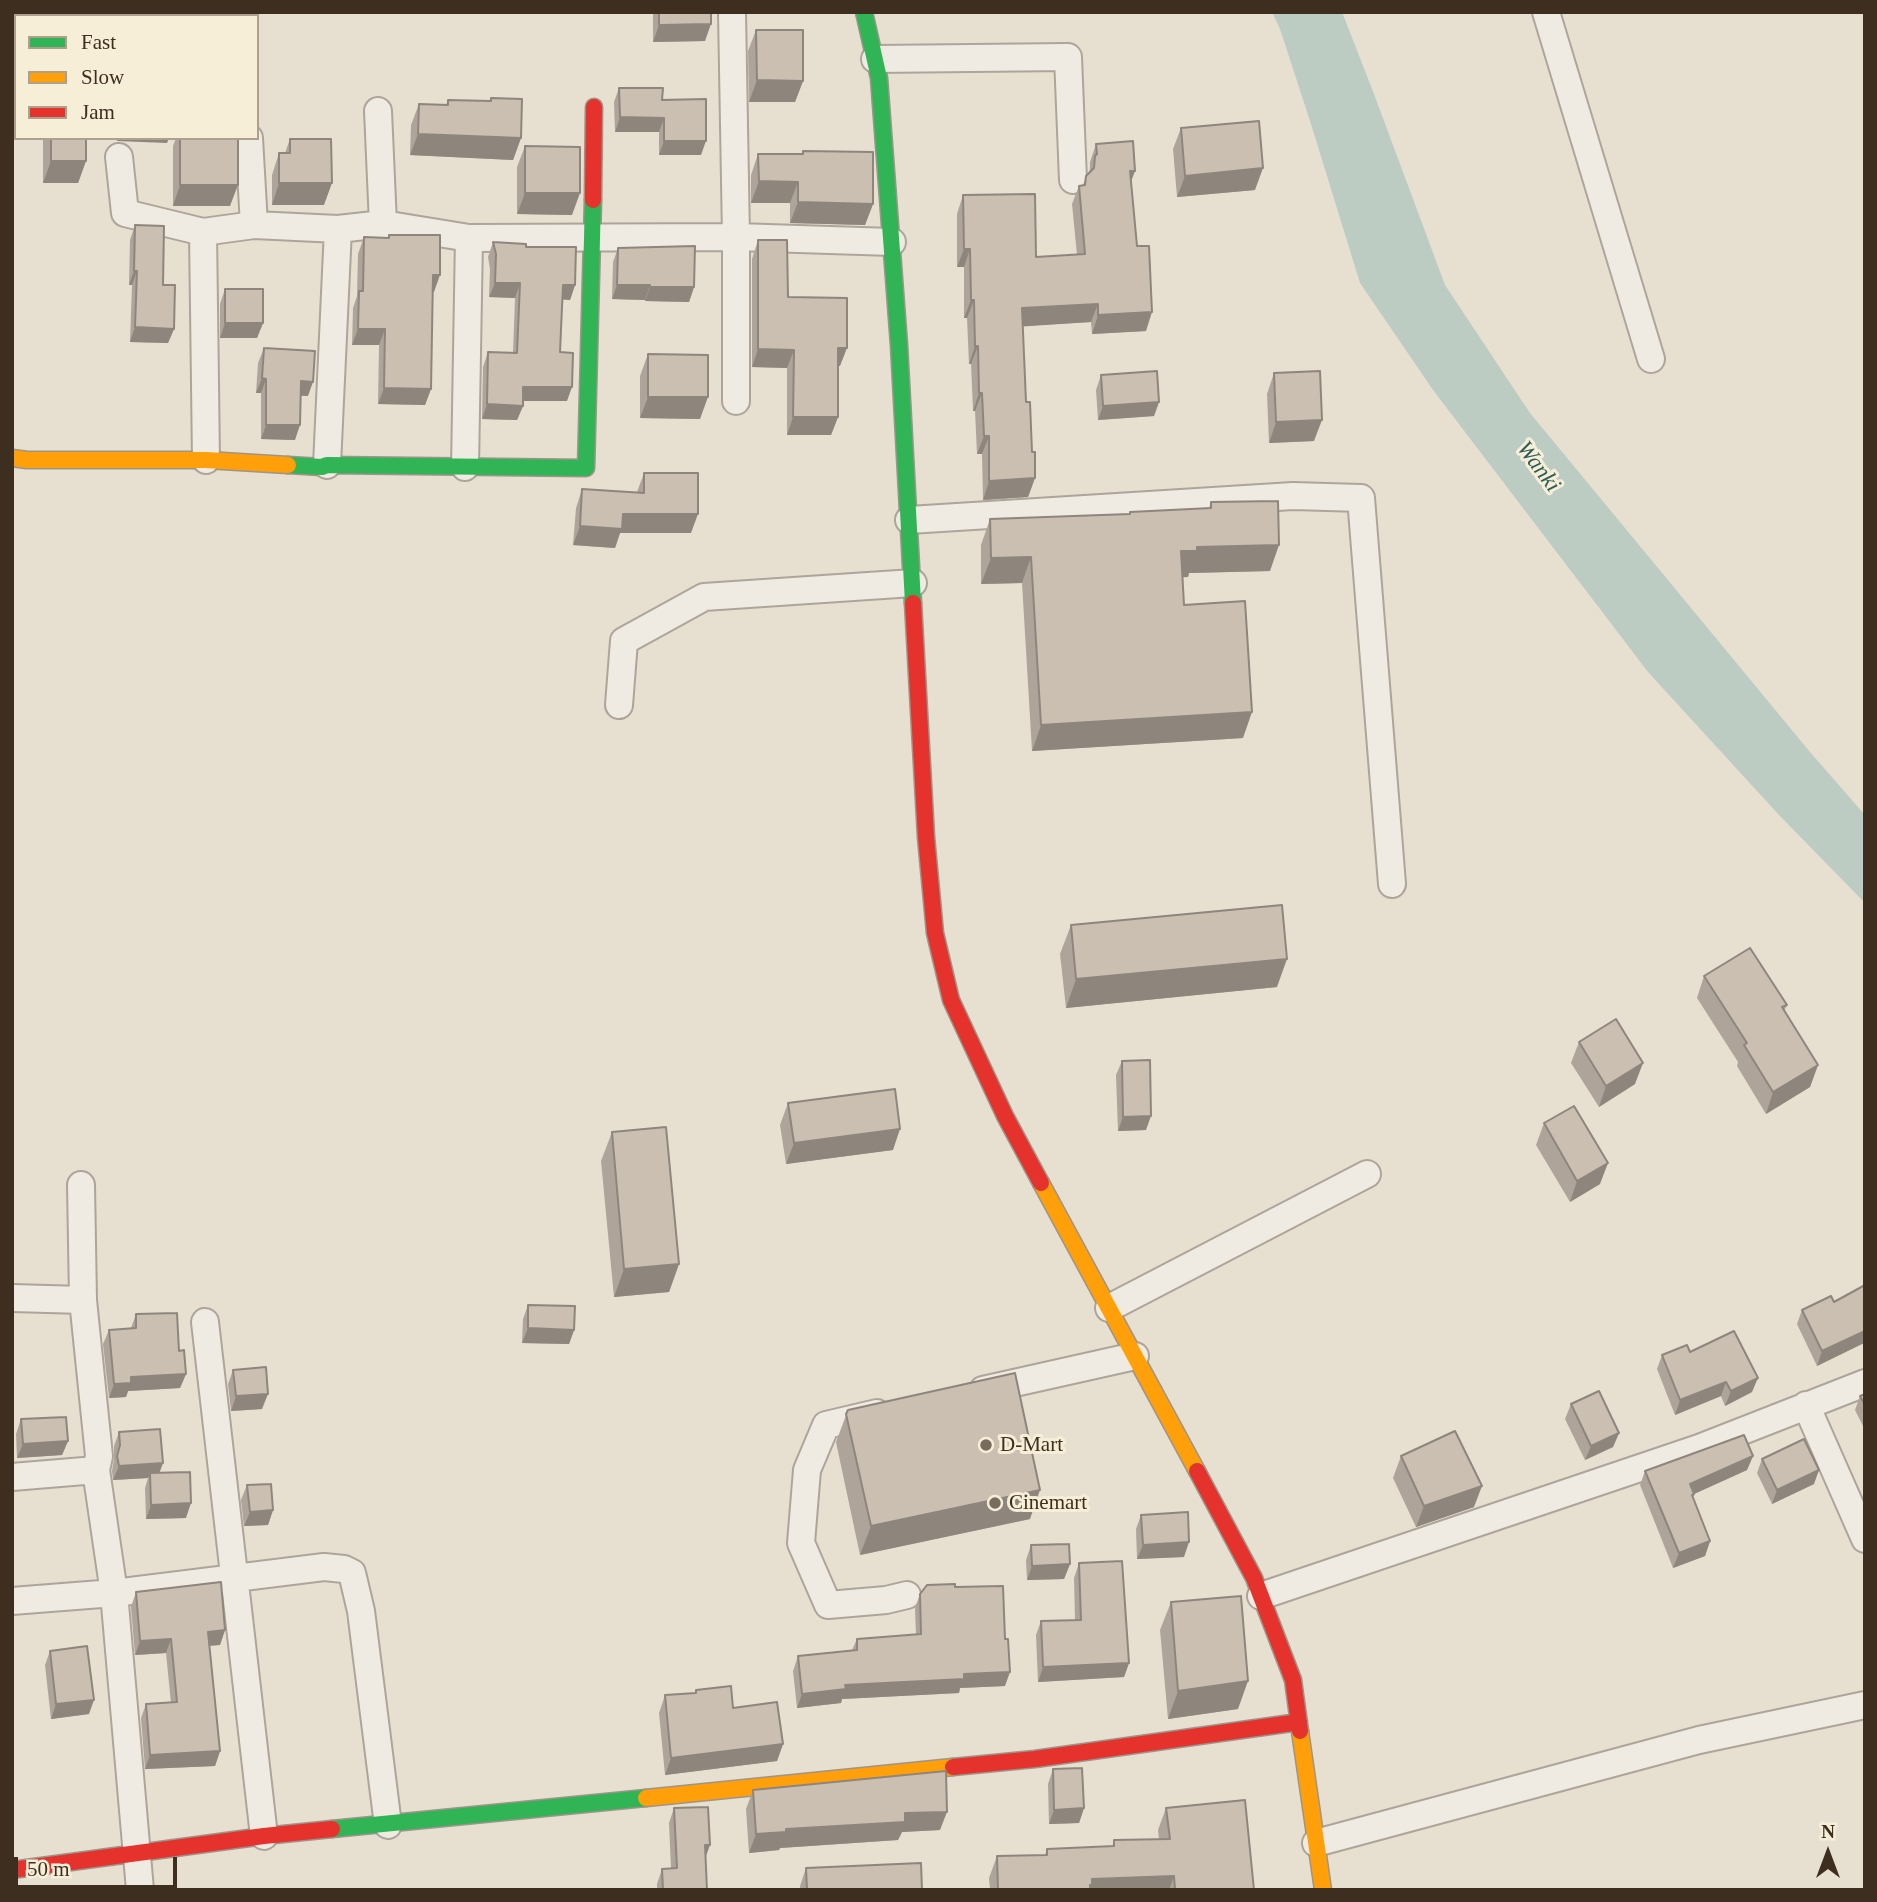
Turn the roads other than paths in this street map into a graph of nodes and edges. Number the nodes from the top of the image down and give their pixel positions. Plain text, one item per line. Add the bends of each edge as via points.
1 (732, 12) edge
2 (864, 12) edge
3 (1546, 12) edge
4 (875, 58) junction
5 (594, 107) dead end
6 (378, 111) dead end
7 (249, 140) edge
8 (120, 157) dead end
9 (1073, 180) dead end
10 (383, 224) junction
11 (254, 225) junction
12 (338, 229) junction
13 (203, 232) junction
14 (593, 237) junction
15 (736, 237) junction
16 (469, 238) junction
17 (892, 242) junction
18 (1651, 359) dead end
19 (736, 401) dead end
20 (12, 458) edge
21 (206, 460) junction
22 (327, 465) junction
23 (465, 467) junction
24 (909, 520) junction
25 (913, 583) junction
26 (619, 705) dead end
27 (1392, 884) dead end
28 (1367, 1174) dead end
29 (81, 1185) dead end
30 (12, 1298) edge
31 (83, 1300) junction
32 (1109, 1308) junction
33 (205, 1322) dead end
34 (1135, 1356) junction
35 (1865, 1383) edge
36 (960, 1395) edge
37 (1806, 1405) junction
38 (906, 1407) edge
39 (96, 1470) junction
40 (12, 1477) edge
41 (1865, 1539) edge
42 (235, 1578) junction
43 (114, 1593) junction
44 (907, 1595) dead end
45 (1261, 1596) junction
46 (12, 1601) edge
47 (1865, 1705) edge
48 (1299, 1722) junction
49 (388, 1825) junction
50 (264, 1836) junction
51 (1316, 1843) junction
52 (136, 1852) junction
53 (12, 1870) edge
54 (140, 1890) edge
55 (1323, 1890) edge

1 - 15 street
2 - 4 street
3 - 18 street
4 - 9 street via 1069,57
4 - 17 street
5 - 14 street
6 - 10 street
7 - 11 street
8 - 13 street via 125,213
10 - 12 street
10 - 16 street
11 - 12 street
11 - 13 street
12 - 22 street
13 - 21 street
14 - 15 street
14 - 16 street
14 - 23 street via 586,468
15 - 17 street
15 - 19 street
16 - 23 street
17 - 24 street
20 - 21 street
21 - 22 street
22 - 23 street
24 - 25 street
24 - 27 street via 1293,496 1361,498
25 - 26 street via 704,597 624,640
25 - 32 street via 926,837 935,933 951,1000 1005,1115
28 - 32 street
29 - 31 street
30 - 31 street
31 - 39 street via 100,1455
32 - 34 street
33 - 42 street
34 - 36 street
34 - 45 street
35 - 37 street
37 - 41 street
37 - 45 street via 1699,1448
38 - 44 street via 826,1425 807,1469 801,1543 828,1605
39 - 40 street
39 - 43 street
42 - 43 street
42 - 49 street via 324,1567 352,1573
42 - 50 street
43 - 46 street
43 - 52 street
45 - 48 street via 1293,1680
47 - 51 street via 1699,1740
48 - 49 street via 1035,1759
48 - 51 street
49 - 50 street
50 - 52 street
51 - 55 street
52 - 53 street
52 - 54 street

